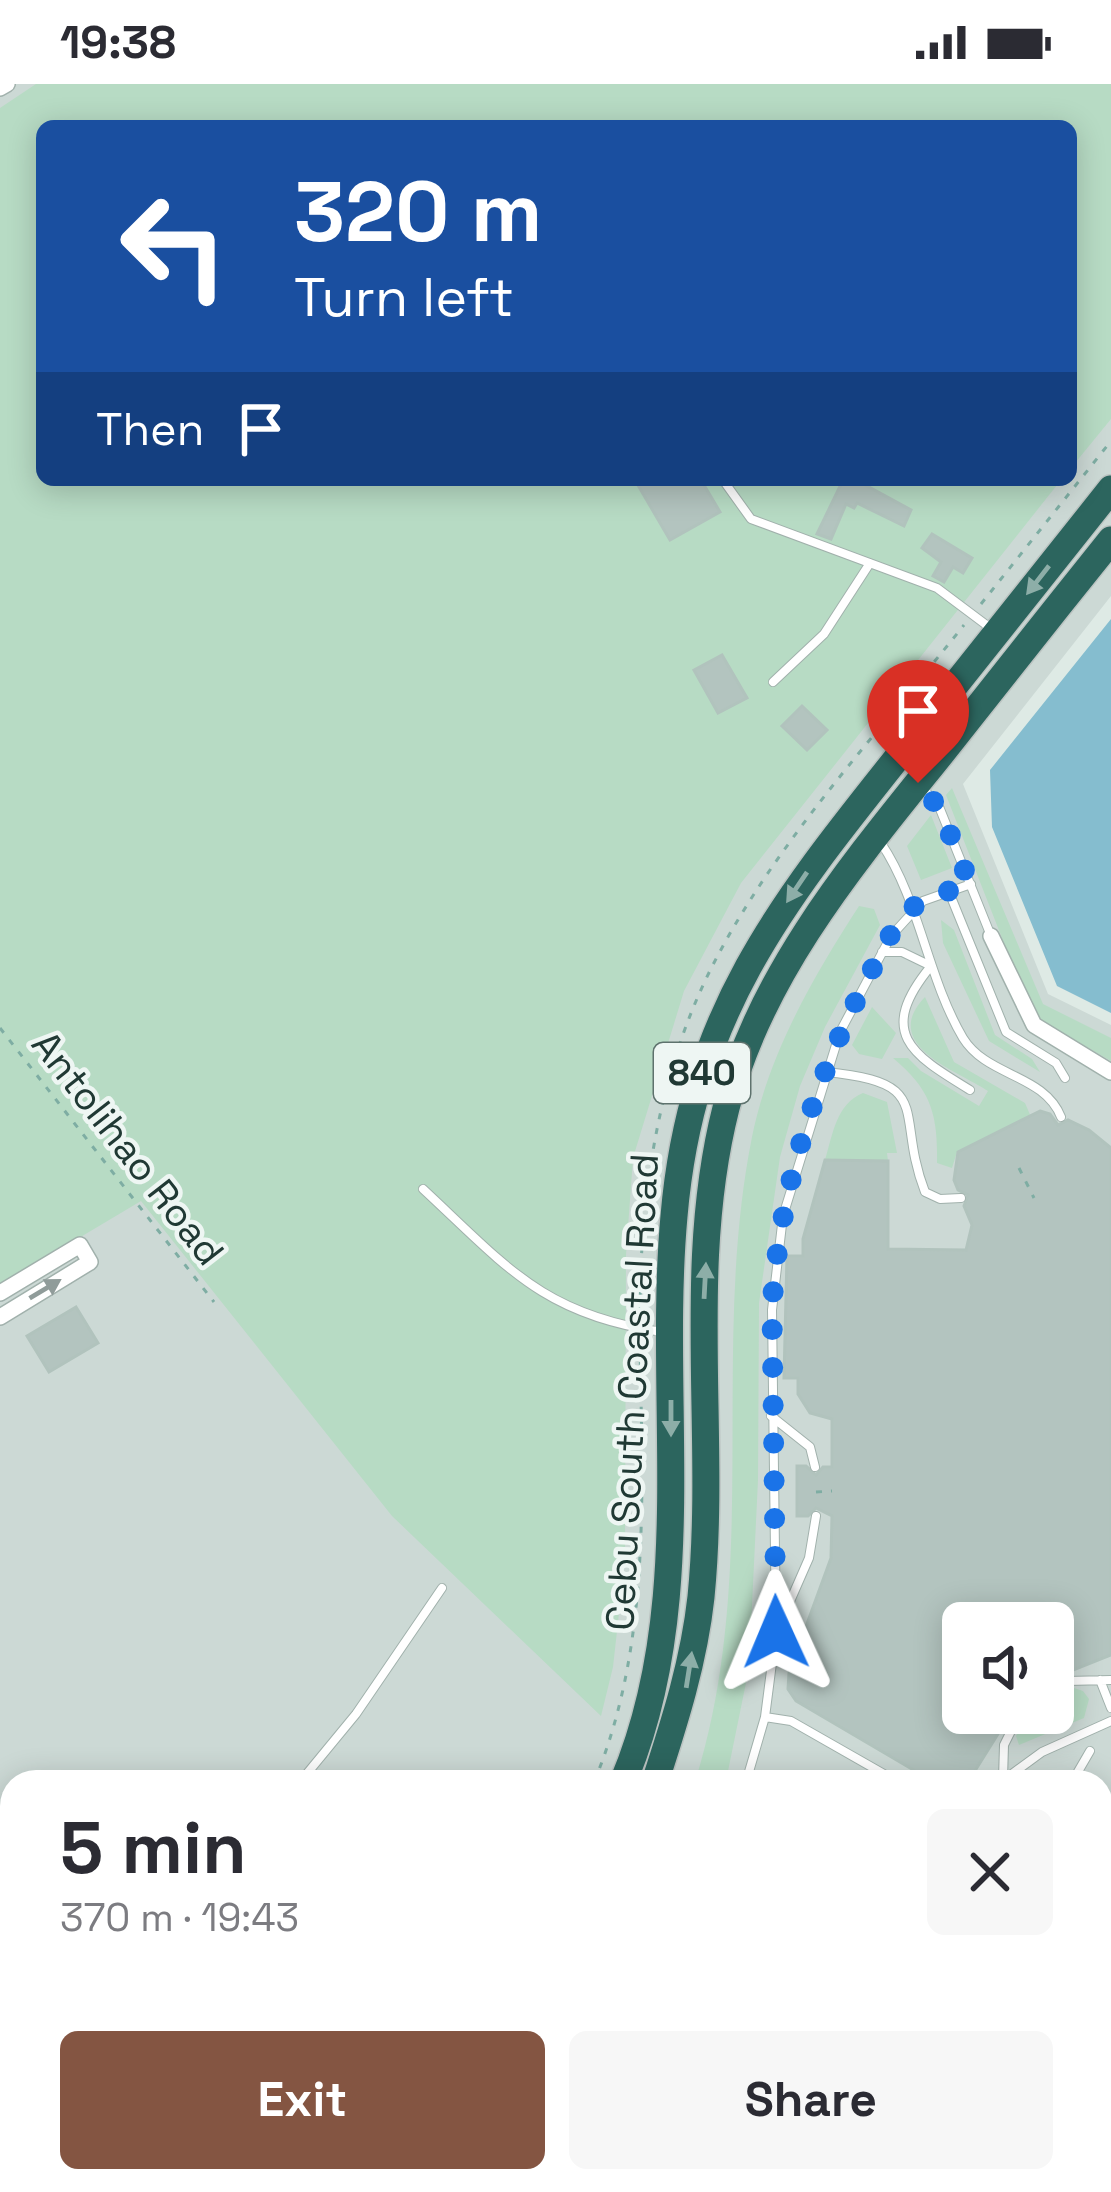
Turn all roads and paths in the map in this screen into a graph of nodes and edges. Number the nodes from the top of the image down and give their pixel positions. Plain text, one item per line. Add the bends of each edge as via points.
1 (727, 486) edge
2 (1111, 489) edge
3 (1111, 540) edge
4 (870, 563) junction
5 (996, 633) junction
6 (773, 682) dead end
7 (918, 783) junction
8 (877, 836) junction
9 (970, 884) junction
10 (949, 892) junction
11 (911, 909) junction
12 (991, 936) joint
13 (882, 952) junction
14 (931, 966) junction
15 (0, 1028) edge
16 (825, 1072) junction
17 (1111, 1072) edge
18 (1065, 1078) dead end
19 (970, 1090) dead end
20 (1060, 1118) dead end
21 (1019, 1168) dead end
22 (423, 1189) dead end
23 (961, 1198) dead end
24 (1034, 1198) dead end
25 (0, 1293) edge
26 (214, 1302) dead end
27 (0, 1317) edge
28 (670, 1334) junction
29 (771, 1416) junction
30 (815, 1467) dead end
31 (832, 1491) dead end
32 (816, 1492) dead end
33 (816, 1516) dead end
34 (442, 1588) dead end
35 (776, 1632) junction
36 (1106, 1680) edge
37 (1074, 1681) edge
38 (1111, 1708) edge
39 (765, 1717) junction
40 (1111, 1720) edge
41 (1011, 1734) edge
42 (1090, 1751) dead end
43 (310, 1770) edge
44 (626, 1770) edge
45 (659, 1770) edge
46 (750, 1770) edge
47 (877, 1770) edge
48 (1003, 1770) edge
49 (1018, 1770) edge
50 (1079, 1770) edge

1 - 4 lane via 752,519
2 -> 5 highway, Cebu South Coastal Road / 840
3 - 7 highway, Cebu South Coastal Road / 840
4 - 5 lane via 937,588
4 - 6 lane via 824,634
5 -> 28 highway, Cebu South Coastal Road / 840 via 802,877 740,976 684,1138
7 - 8 highway, Cebu South Coastal Road / 840
7 - 9 lane via 940,809
8 - 11 lane
45 -> 8 highway, Cebu South Coastal Road / 840 via 685,1693 701,1597 703,1294 726,1106 771,993
9 - 10 lane
9 - 12 lane
10 - 11 lane
10 - 18 lane via 1006,1032 1056,1063
11 - 13 lane
11 - 14 lane
12 - 17 street via 1034,1025
13 - 14 lane
13 - 16 lane
14 - 19 lane via 902,1030 914,1053
14 - 20 lane via 975,1054 1048,1096
15 - 26 path, Antolihao Road
16 - 23 lane via 894,1086 907,1106 925,1192
16 - 29 lane via 774,1257
21 - 24 path
22 - 28 lane via 562,1307
27 -> 25 street via 90,1262 80,1246
28 -> 44 highway, Cebu South Coastal Road / 840 via 668,1595
29 - 30 lane via 810,1448
29 - 35 lane
31 - 32 path
33 - 35 lane via 809,1558
34 - 43 lane
35 - 39 lane
36 - 37 lane
36 - 38 lane
39 - 46 lane
39 - 47 lane via 791,1720
40 - 49 lane
41 - 48 lane
42 - 50 lane

